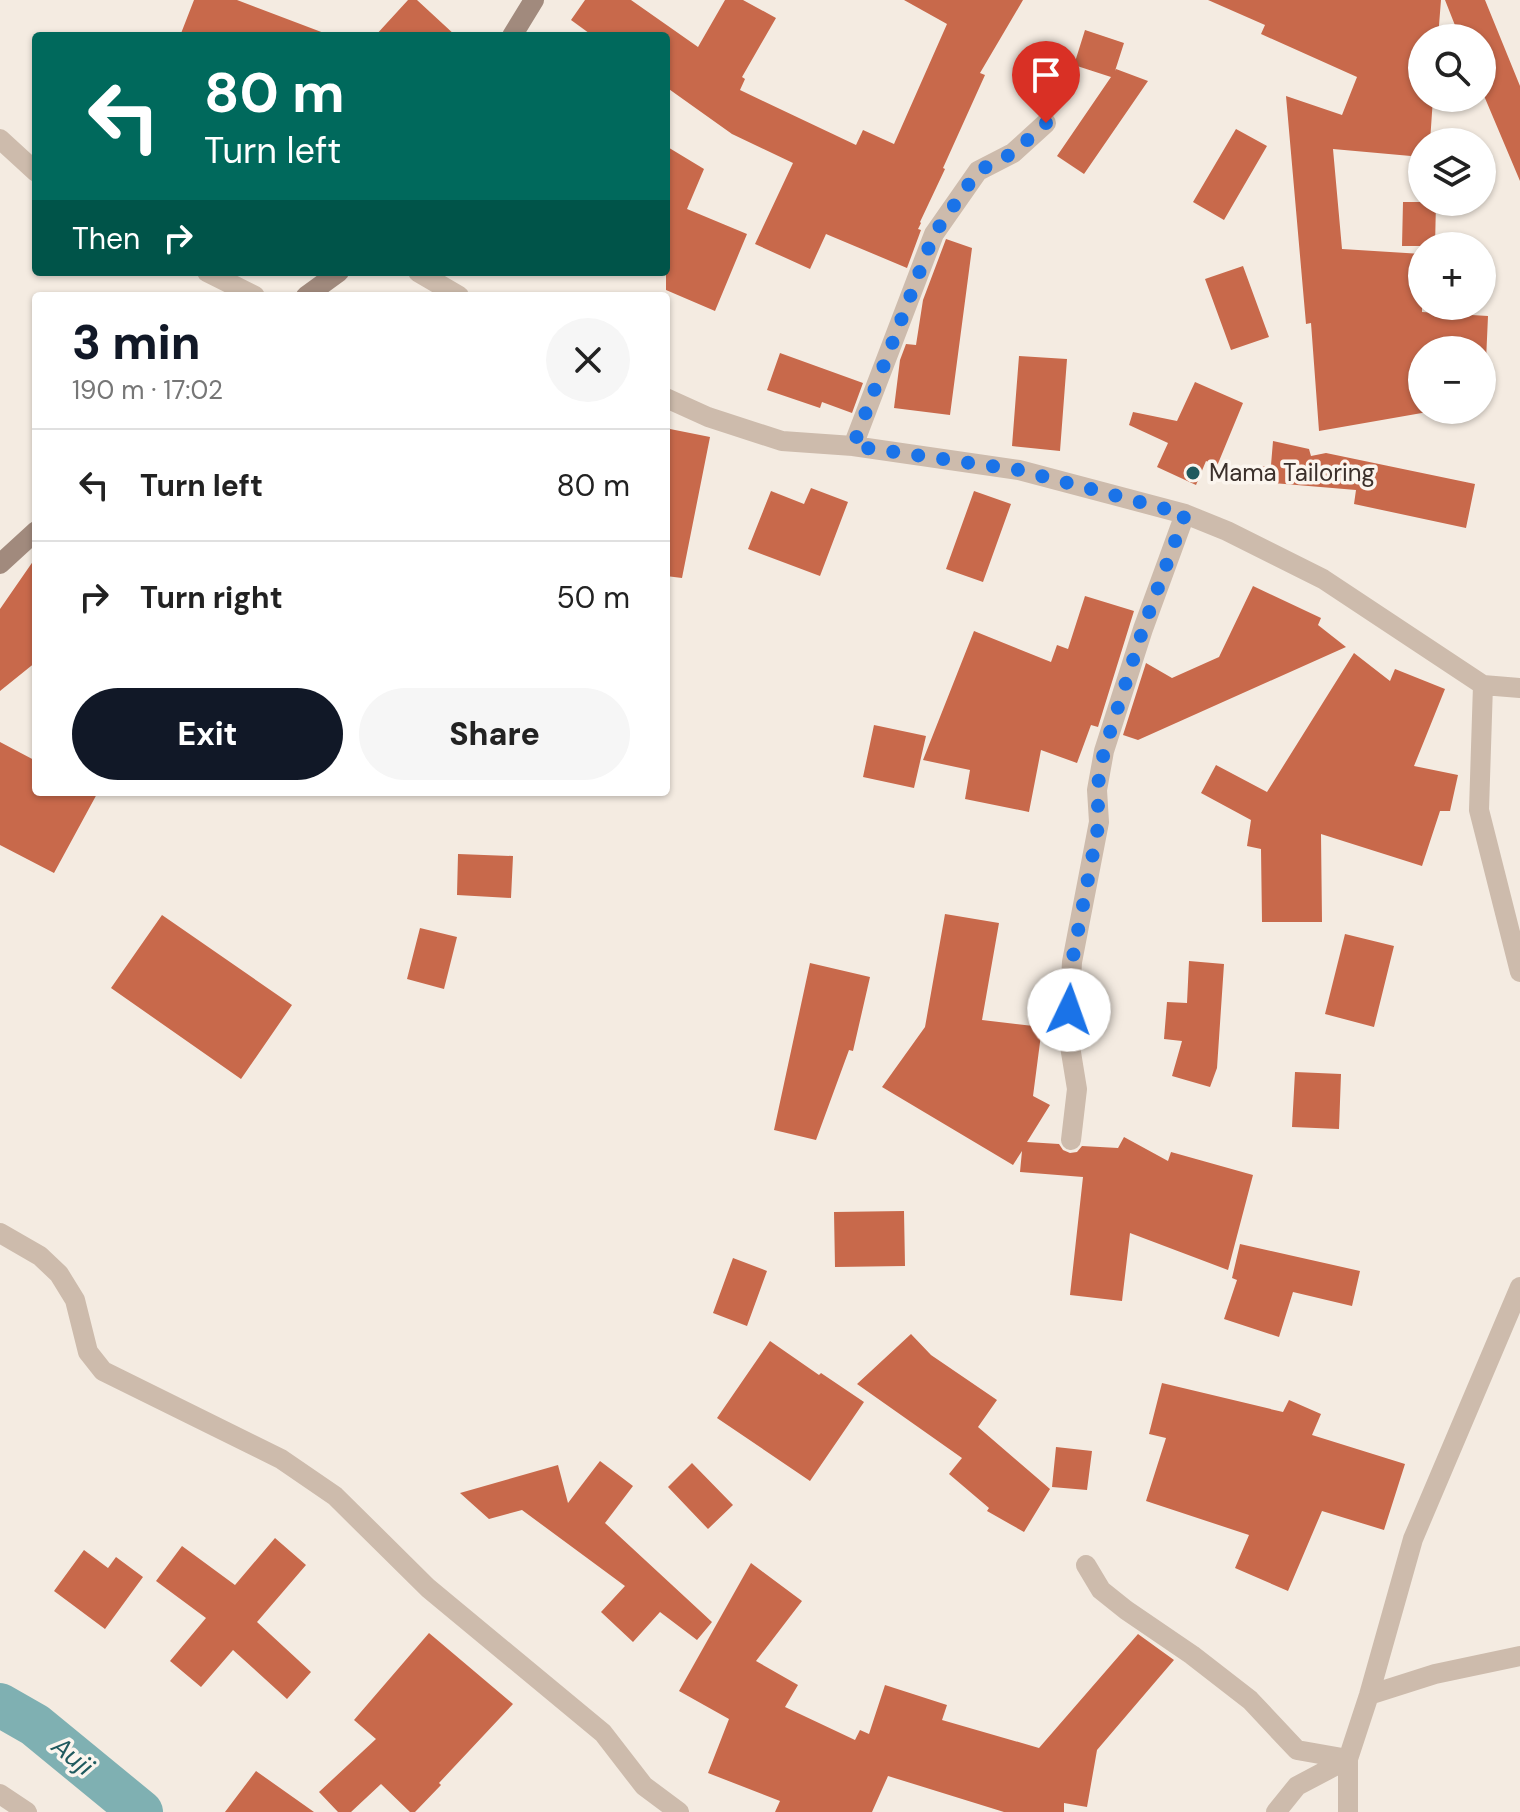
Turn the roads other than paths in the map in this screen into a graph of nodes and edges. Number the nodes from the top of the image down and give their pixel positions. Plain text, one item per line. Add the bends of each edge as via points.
1 (534, 0) edge
2 (514, 32) edge
3 (1046, 123) dead end
4 (0, 139) edge
5 (32, 168) edge
6 (215, 276) edge
7 (334, 276) edge
8 (425, 276) edge
9 (247, 292) edge
10 (312, 292) edge
11 (452, 292) edge
12 (670, 400) edge
13 (853, 446) junction
14 (1185, 514) junction
15 (32, 535) edge
16 (0, 564) edge
17 (1483, 685) junction
18 (1520, 688) edge
19 (1520, 972) edge
20 (1071, 1140) dead end
21 (0, 1233) edge
22 (1520, 1287) edge
23 (1086, 1565) dead end
24 (1520, 1656) edge
25 (1369, 1695) junction
26 (1348, 1759) junction
27 (0, 1794) edge
28 (27, 1812) edge
29 (679, 1812) edge
30 (1276, 1812) edge
31 (1348, 1812) edge

1 - 2 street
3 - 13 street via 1013,153 978,171 934,234
4 - 5 street
6 - 9 street
7 - 10 street
8 - 11 street
12 - 13 street via 782,441
13 - 14 street via 1019,470
14 - 17 street via 1323,579
14 - 20 street via 1104,751 1097,790 1099,822 1072,962 1068,1034 1077,1089
15 - 16 street
17 - 18 street
17 - 19 street via 1479,810
21 - 29 street via 59,1274 75,1300 88,1352 103,1371 281,1459 335,1496 428,1588 603,1733 644,1786
22 - 25 street via 1413,1539
23 - 26 street via 1101,1590 1250,1700 1297,1750
24 - 25 street
25 - 26 street
26 - 30 street via 1297,1786
26 - 31 street
27 - 28 street

